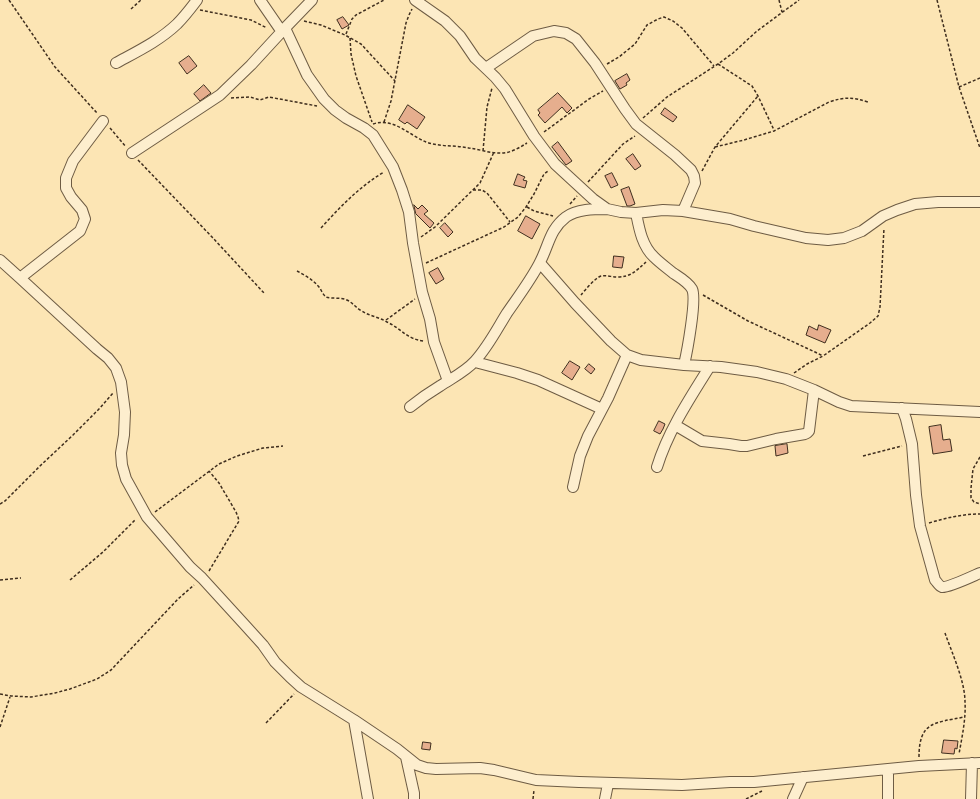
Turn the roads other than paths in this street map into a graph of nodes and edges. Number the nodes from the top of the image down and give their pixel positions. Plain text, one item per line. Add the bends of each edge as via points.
1 (197, 0) edge
2 (260, 0) edge
3 (312, 0) edge
4 (418, 1) edge
5 (282, 31) junction
6 (116, 63) dead end
7 (486, 68) junction
8 (103, 120) dead end
9 (132, 153) dead end
10 (980, 202) edge
11 (608, 209) junction
12 (683, 211) junction
13 (636, 213) junction
14 (0, 260) edge
15 (540, 263) junction
16 (20, 278) junction
17 (627, 355) junction
18 (474, 362) junction
19 (684, 365) junction
20 (710, 366) junction
21 (448, 381) junction
22 (814, 390) junction
23 (410, 407) dead end
24 (902, 408) junction
25 (602, 409) junction
26 (980, 412) edge
27 (675, 425) junction
28 (657, 468) dead end
29 (573, 487) dead end
30 (980, 573) edge
31 (354, 720) junction
32 (406, 757) junction
33 (976, 763) edge
34 (888, 770) junction
35 (803, 777) junction
36 (608, 784) junction
37 (368, 799) edge
38 (414, 799) edge
39 (605, 799) edge
40 (793, 799) edge
41 (888, 799) edge
42 (971, 799) edge

1 - 6 street via 166,33
2 - 5 street
3 - 5 street
4 - 7 street via 445,21
5 - 9 street via 220,95
5 - 21 street via 324,99 335,110 373,135 393,167 409,212 422,292 434,342
7 - 11 street via 505,89 555,164 593,199
7 - 12 street via 533,36 554,31 576,38 640,128 676,155 691,170 695,183
8 - 16 street via 73,161 66,178 66,188 82,210 85,219 80,231
10 - 12 street via 915,204 883,216 862,231 844,238 828,240 806,238 730,219
11 - 13 street
11 - 15 street via 594,209 567,216 550,237
12 - 13 street
13 - 19 street via 644,244 653,256 692,290 692,318
14 - 16 street
15 - 17 street via 611,341
15 - 18 street
16 - 31 street via 116,368 121,382 125,412 122,465 126,479 146,514 190,567 290,677 301,687
17 - 19 street via 641,360
17 - 25 street
18 - 21 street
18 - 25 street via 538,380
19 - 20 street
20 - 22 street via 786,379
20 - 27 street
21 - 23 street
22 - 24 street via 851,406
22 - 27 street via 809,431 805,434 741,446 702,440
24 - 26 street
24 - 30 street via 912,444 920,526 935,580 943,587
25 - 29 street via 580,456
27 - 28 street
31 - 32 street via 397,748
31 - 37 street
32 - 36 street via 426,768 480,768 536,780
32 - 38 street
33 - 34 street
33 - 42 street
34 - 35 street
34 - 41 street
35 - 36 street via 682,785
35 - 40 street
36 - 39 street

